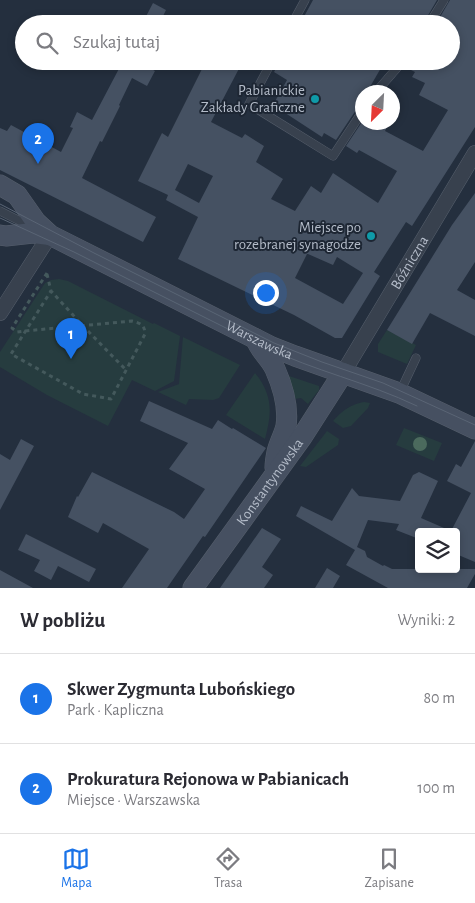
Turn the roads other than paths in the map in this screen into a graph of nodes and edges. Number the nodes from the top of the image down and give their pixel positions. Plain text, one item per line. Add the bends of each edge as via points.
1 (305, 0) edge
2 (444, 0) edge
3 (297, 15) edge
4 (435, 15) edge
5 (267, 70) edge
6 (395, 70) edge
7 (382, 85) edge
8 (355, 123) edge
9 (475, 154) edge
10 (0, 185) edge
11 (0, 211) edge
12 (0, 235) edge
13 (50, 235) junction
14 (0, 313) edge
15 (255, 338) junction
16 (416, 358) dead end
17 (343, 373) junction
18 (399, 393) junction
19 (475, 429) edge
20 (273, 477) junction
21 (194, 588) edge

1 - 3 lane
2 - 4 lane
5 - 8 lane via 249,104 333,156
6 - 7 lane
9 - 17 street, Bóźniczna
10 - 13 street, Warszawska via 17,195 36,222
11 - 13 lane
12 - 13 street, Warszawska
13 - 14 street
13 - 15 street, Warszawska
15 - 17 street, Warszawska
15 - 20 street via 274,367 287,406 286,426
16 - 18 lane
17 - 18 street, Warszawska
17 - 20 street, Konstantynowska
18 - 19 street, Warszawska
20 - 21 street, Konstantynowska

